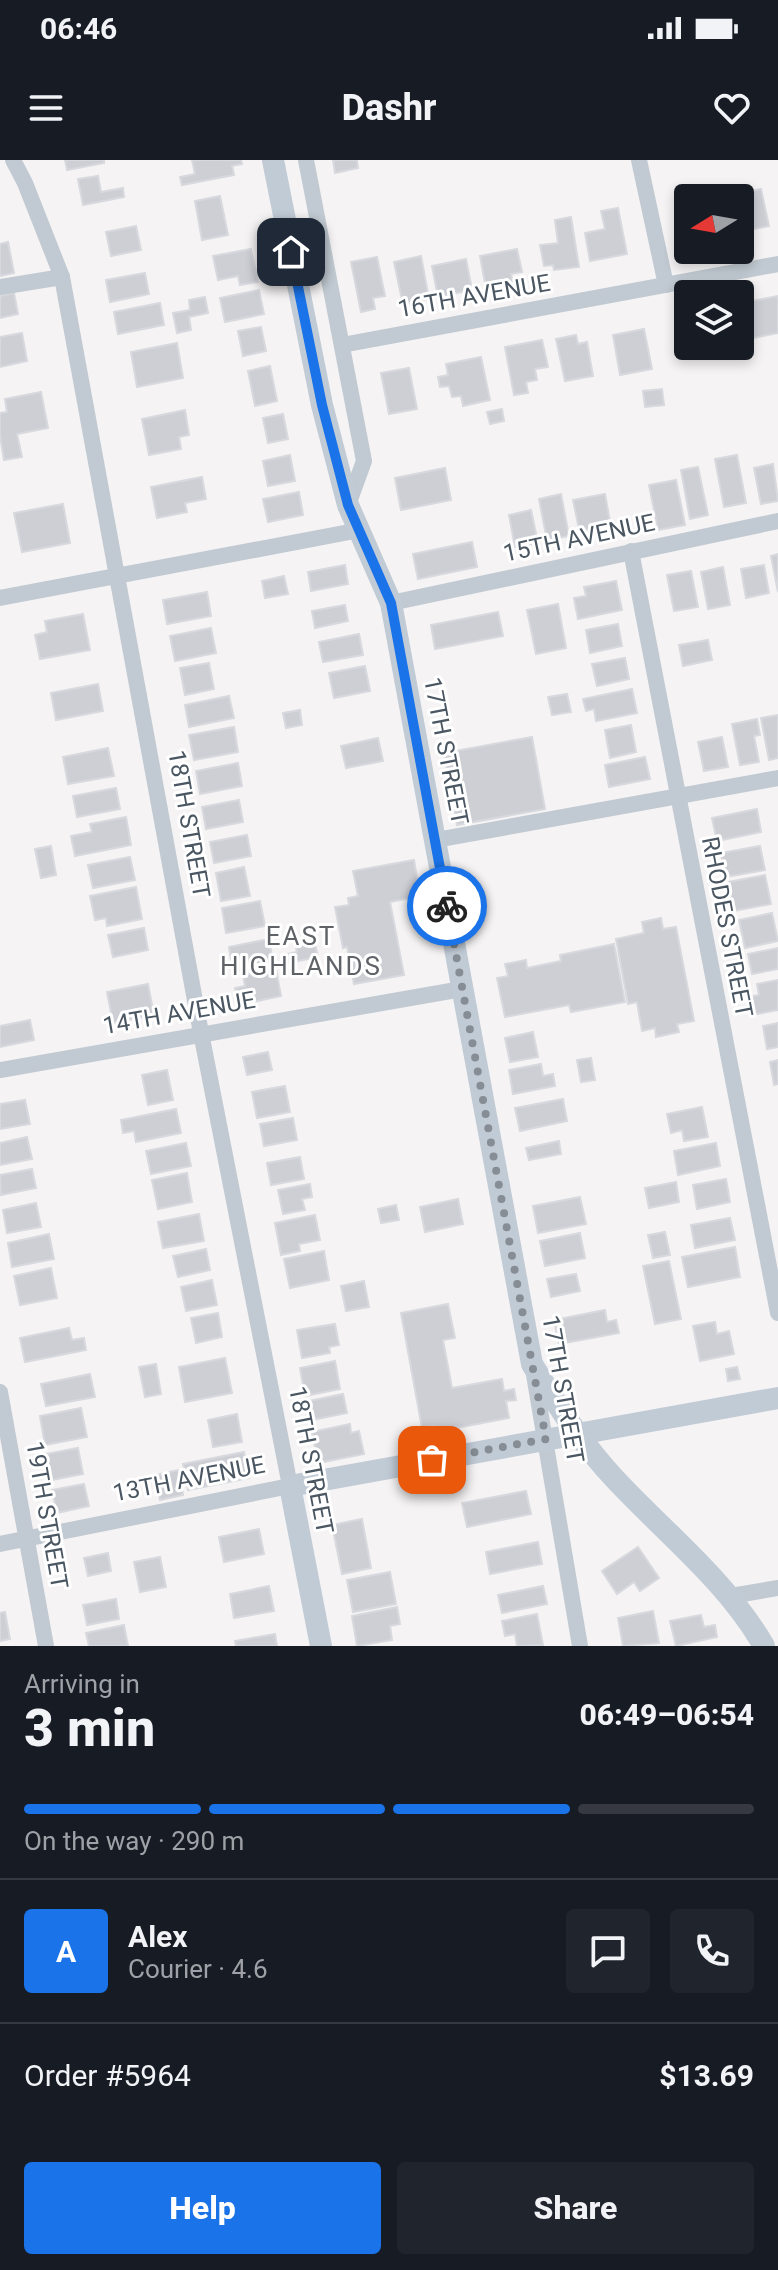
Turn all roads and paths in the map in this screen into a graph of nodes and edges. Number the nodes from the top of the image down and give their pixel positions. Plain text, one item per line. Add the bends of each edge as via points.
1 (13, 160) edge
2 (273, 160) edge
3 (306, 160) edge
4 (639, 160) edge
5 (778, 264) edge
6 (62, 277) junction
7 (666, 285) junction
8 (0, 287) edge
9 (342, 345) junction
10 (348, 505) junction
11 (778, 521) edge
12 (360, 530) junction
13 (631, 551) junction
14 (116, 575) junction
15 (0, 598) edge
16 (391, 603) junction
17 (778, 778) edge
18 (677, 798) junction
19 (436, 840) junction
20 (462, 989) junction
21 (201, 1033) junction
22 (0, 1070) edge
23 (778, 1313) edge
24 (532, 1364) junction
25 (0, 1392) edge
26 (778, 1398) edge
27 (578, 1434) junction
28 (546, 1439) junction
29 (290, 1486) junction
30 (27, 1539) junction
31 (0, 1544) edge
32 (778, 1588) edge
33 (731, 1596) junction
34 (46, 1646) edge
35 (321, 1646) edge
36 (580, 1646) edge
37 (764, 1646) edge

1 - 6 street, 18TH STREET
2 - 10 street, 17TH STREET via 322,405
3 - 9 street
4 - 7 street
5 - 7 street, 16TH AVENUE
6 - 8 street
6 - 14 street, 18TH STREET
7 - 9 street, 16TH AVENUE
9 - 10 street via 364,461
10 - 12 street, 17TH STREET
11 - 13 street, 15TH AVENUE
12 - 14 street
12 - 16 street, 17TH STREET
13 - 16 street, 15TH AVENUE
13 - 18 street, RHODES STREET
14 - 15 street
14 - 21 street, 18TH STREET
16 - 19 street, 17TH STREET
17 - 18 street
18 - 19 street
18 - 23 street, RHODES STREET
19 - 20 street, 17TH STREET
20 - 21 street, 14TH AVENUE
20 - 24 street, 17TH STREET
21 - 22 street, 14TH AVENUE
21 - 29 street, 18TH STREET
24 - 27 street
24 - 28 street, 17TH STREET
25 - 30 street, 19TH STREET
26 - 27 street, 13TH AVENUE
27 - 28 street, 13TH AVENUE
27 - 33 street via 612,1476
28 - 29 street, 13TH AVENUE
28 - 36 street, 17TH STREET
29 - 30 street, 13TH AVENUE
29 - 35 street, 18TH STREET
30 - 31 street, 13TH AVENUE
30 - 34 street, 19TH STREET
32 - 33 street
33 - 37 street

